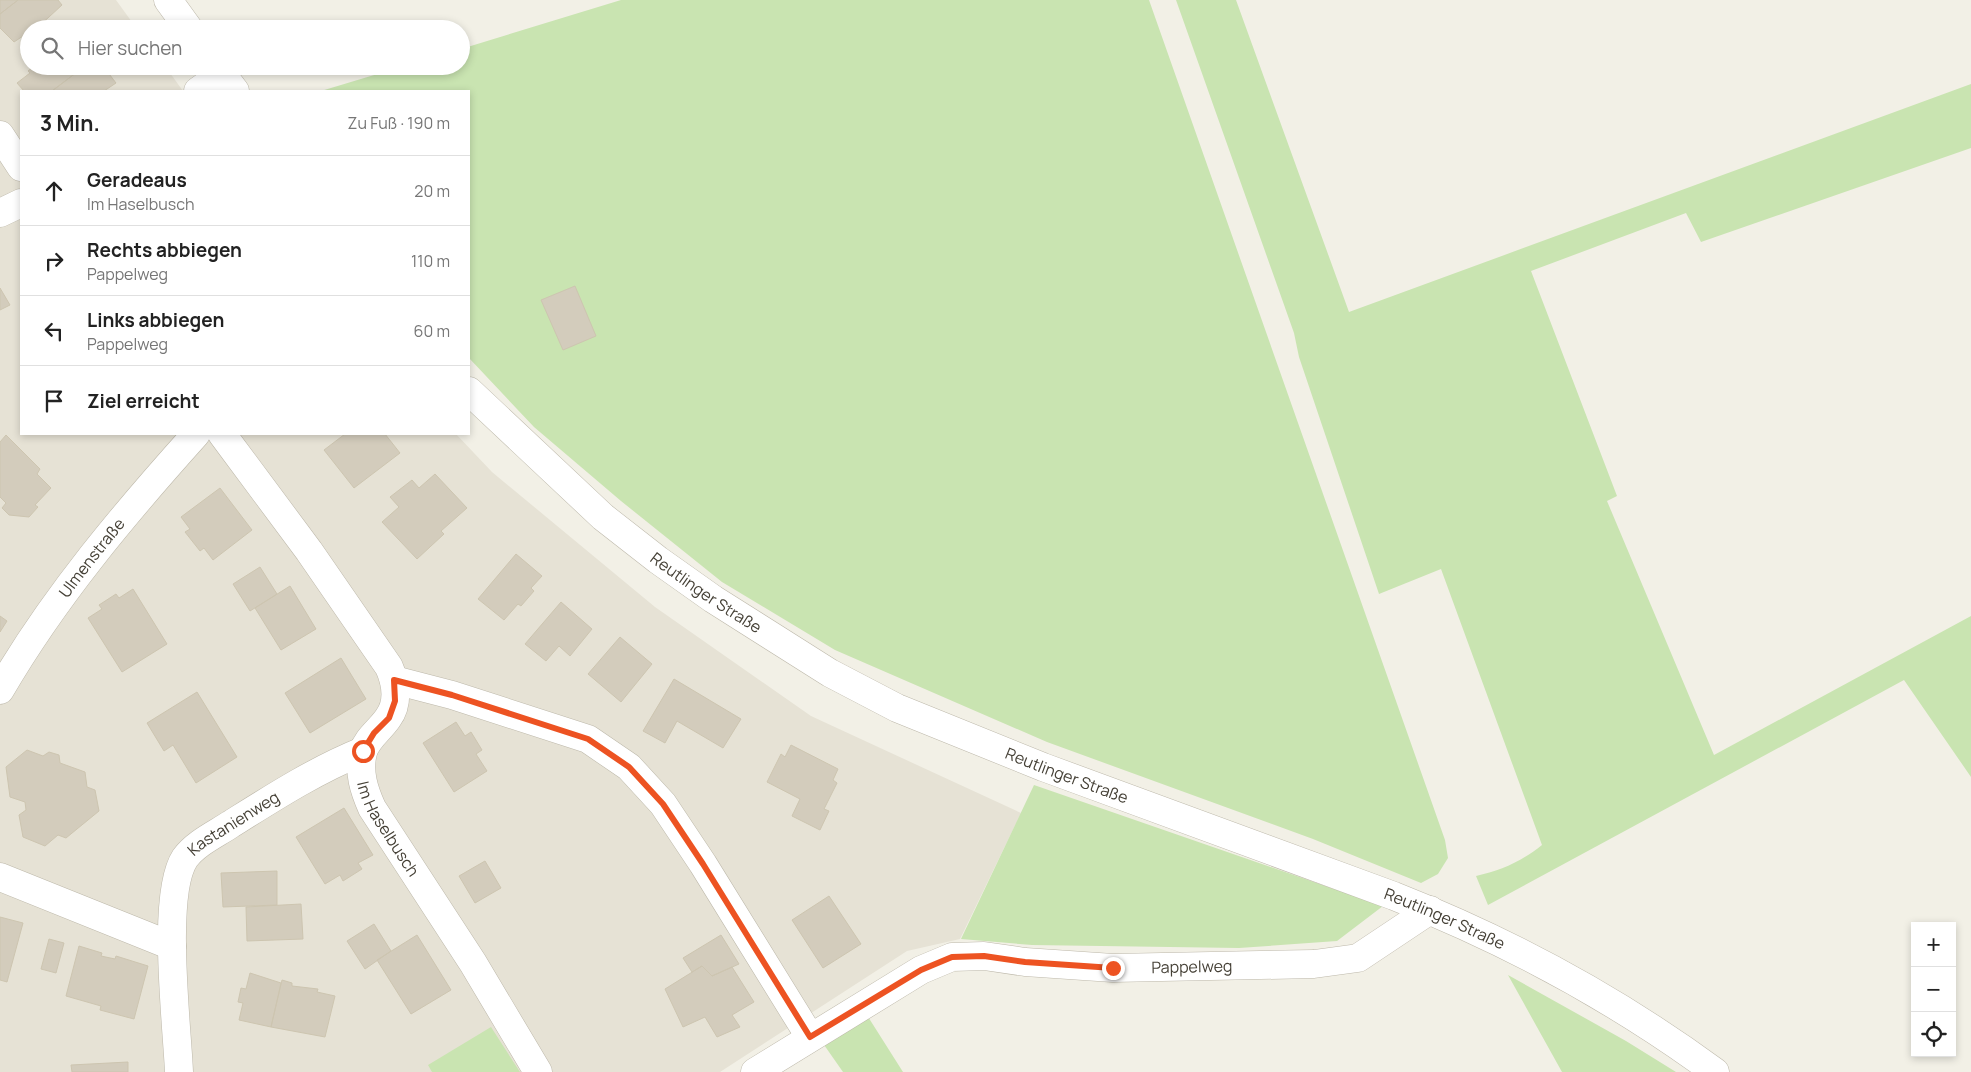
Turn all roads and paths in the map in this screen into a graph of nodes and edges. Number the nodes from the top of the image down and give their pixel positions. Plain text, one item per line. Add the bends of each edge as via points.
1 (168, 0) edge
2 (182, 20) edge
3 (224, 77) edge
4 (200, 90) edge
5 (0, 135) edge
6 (20, 165) edge
7 (20, 203) edge
8 (0, 213) edge
9 (470, 392) edge
10 (195, 435) edge
11 (223, 435) edge
12 (394, 680) junction
13 (0, 690) edge
14 (363, 751) junction
15 (0, 877) edge
16 (1430, 910) junction
17 (172, 946) junction
18 (810, 1037) junction
19 (179, 1072) edge
20 (538, 1072) edge
21 (755, 1072) edge
22 (1715, 1072) edge

1 - 2 street
3 - 4 street
5 - 6 street
7 - 8 street
9 - 16 street, Reutlinger Straße via 603,517 650,554 713,599 830,673 897,708 1043,767
10 - 13 street, Ulmenstraße via 141,495 94,555
11 - 12 street via 309,551 389,667
12 - 14 street via 395,701 389,718
12 - 18 street via 452,695 588,739 629,767 663,804
14 - 17 street, Kastanienweg via 291,786 202,843 185,858 172,910
14 - 20 street, Im Haselbusch via 364,789 372,808 473,963
15 - 17 street
16 - 18 street, Pappelweg via 1358,958 1314,964 1113,968 984,956 952,957 921,970
16 - 22 street, Reutlinger Straße via 1592,991 1641,1020
17 - 19 street, Kastanienweg
18 - 21 street, Pappelweg

